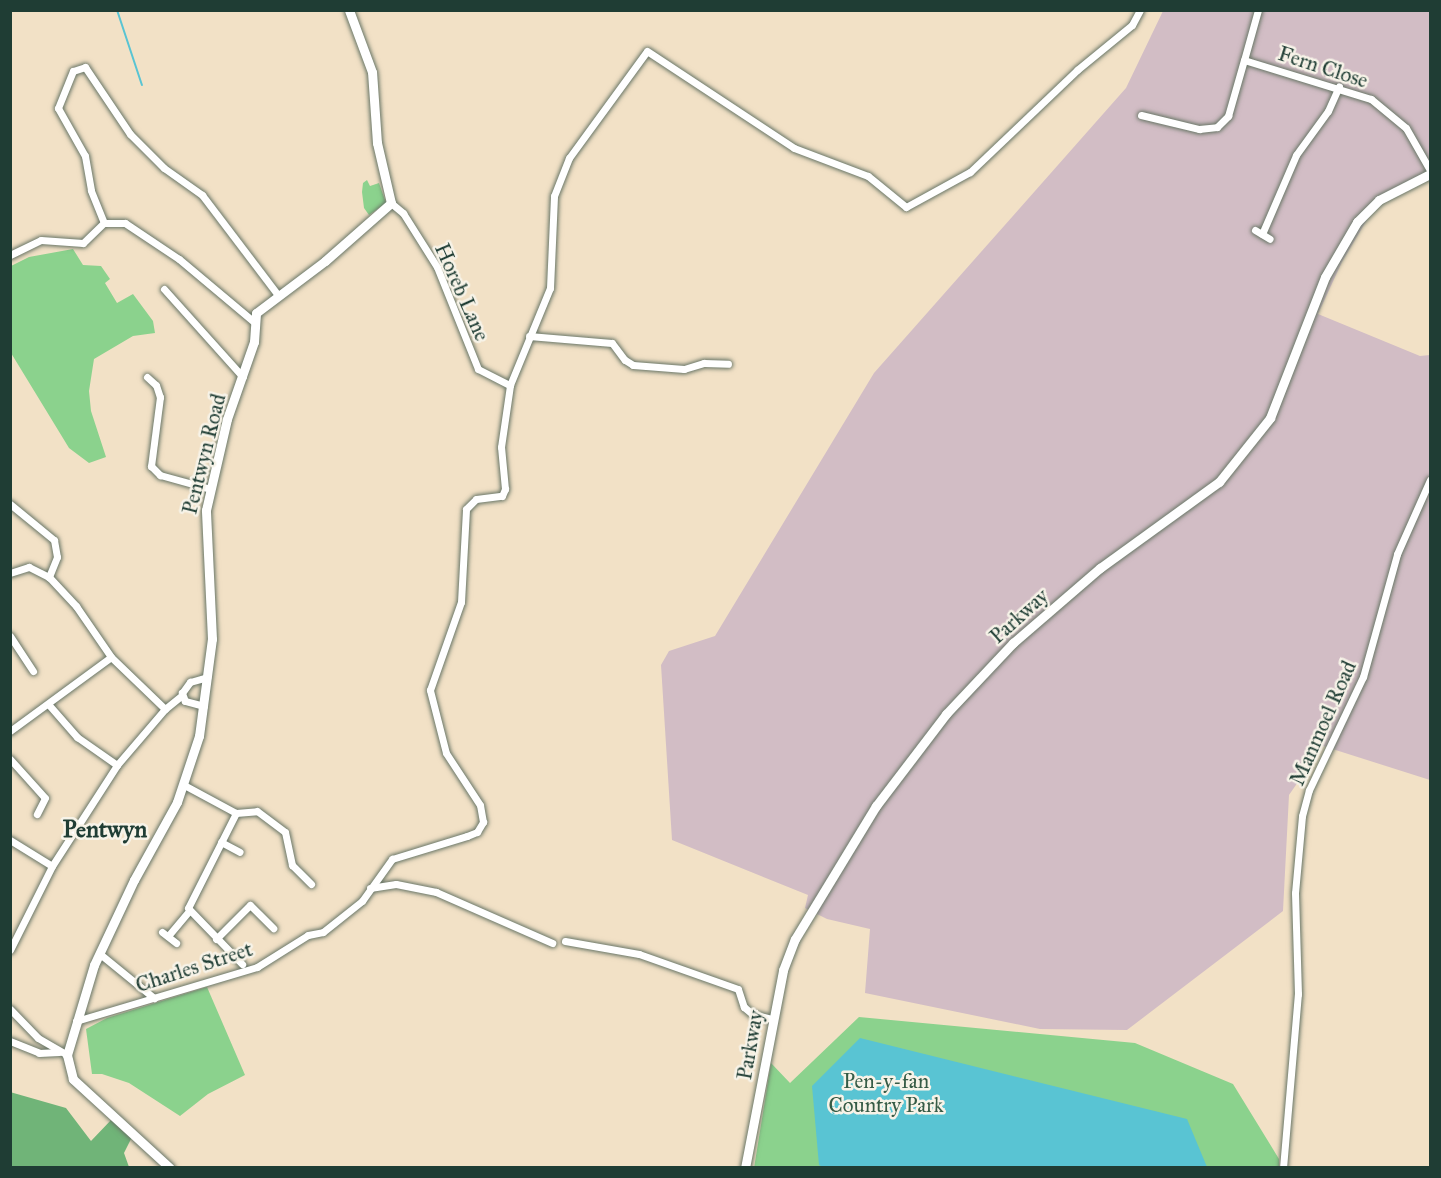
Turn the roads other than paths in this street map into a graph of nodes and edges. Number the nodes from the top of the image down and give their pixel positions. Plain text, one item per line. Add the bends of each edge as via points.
1 (349, 10) edge
2 (1140, 10) edge
3 (1258, 10) edge
4 (1244, 60) junction
5 (1339, 86) junction
6 (1141, 114) dead end
7 (1431, 172) edge
8 (391, 203) junction
9 (104, 223) junction
10 (1255, 230) dead end
11 (1262, 234) junction
12 (1270, 239) dead end
13 (10, 255) edge
14 (164, 289) dead end
15 (278, 295) junction
16 (254, 322) junction
17 (529, 336) junction
18 (728, 364) dead end
19 (147, 377) dead end
20 (243, 377) junction
21 (510, 385) junction
22 (1431, 480) edge
23 (211, 489) junction
24 (10, 504) edge
25 (10, 573) edge
26 (49, 577) junction
27 (10, 636) edge
28 (111, 657) junction
29 (33, 671) dead end
30 (207, 677) junction
31 (182, 696) junction
32 (49, 705) junction
33 (204, 706) junction
34 (165, 709) junction
35 (10, 730) edge
36 (10, 759) edge
37 (117, 765) junction
38 (184, 785) junction
39 (236, 813) junction
40 (37, 814) dead end
41 (10, 840) edge
42 (221, 842) junction
43 (240, 852) dead end
44 (52, 866) junction
45 (311, 884) dead end
46 (370, 888) junction
47 (188, 912) junction
48 (273, 928) dead end
49 (216, 939) junction
50 (564, 941) dead end
51 (552, 943) dead end
52 (176, 944) dead end
53 (10, 950) edge
54 (100, 954) junction
55 (242, 964) dead end
56 (154, 998) junction
57 (10, 1009) edge
58 (772, 1019) junction
59 (76, 1021) junction
60 (10, 1041) edge
61 (63, 1053) junction
62 (170, 1167) edge
63 (745, 1167) edge
64 (1283, 1167) edge

1 - 8 street via 372,72 377,143
2 - 17 street via 1132,25 1077,70 970,172 906,207 868,176 794,148 647,51 569,158 554,196 550,288
3 - 4 street, Fern Close
4 - 5 street, Fern Close
4 - 6 street, Fern Close via 1228,116 1217,127 1199,129
5 - 7 street, Fern Close via 1371,99 1398,119
5 - 11 street via 1328,111 1296,155
7 - 58 street, Parkway via 1379,200 1357,222 1325,277 1270,418 1220,482 1101,568 1013,643 946,714 876,806 795,939
8 - 15 street via 325,261
8 - 21 street, Horeb Lane via 403,213 437,267 478,369
9 - 13 street via 83,243 41,240
9 - 15 street via 91,190 86,156 58,108 73,71 85,67 130,135 164,168 202,195
9 - 16 street via 125,223 158,243
10 - 11 street
11 - 12 street
14 - 20 street
15 - 16 street via 261,306
16 - 20 street, Pentwyn Road via 254,342
17 - 18 street via 612,342 624,360 633,365 684,369 704,363
17 - 21 street
19 - 23 street via 156,384 160,397 151,466 160,475
20 - 23 street, Pentwyn Road via 227,419
21 - 46 street, Charles Street via 501,447 505,489 502,496 476,499 466,509 461,602 430,690 446,753 480,805 483,822 467,836 392,859
22 - 64 street, Manmoel Road via 1397,554 1364,677 1309,790 1302,816 1295,880 1298,994
23 - 30 street, Pentwyn Road via 204,522 212,639
24 - 26 street via 54,540 57,561
25 - 26 street via 29,567
26 - 28 street via 76,606
27 - 29 street
28 - 32 street
28 - 34 street
30 - 31 street via 190,682
30 - 33 street, Pentwyn Road
31 - 33 street
31 - 34 street
32 - 35 street
32 - 37 street via 77,737
33 - 38 street, Pentwyn Road
34 - 37 street
36 - 40 street via 45,798
37 - 44 street
38 - 39 street
38 - 54 street, Pentwyn Road
39 - 42 street
39 - 45 street via 257,811 285,832 292,864
41 - 44 street
42 - 43 street
42 - 47 street
44 - 53 street
46 - 51 street via 396,884 436,892
46 - 56 street, Charles Street via 362,901 323,932 308,935 256,967
47 - 49 street
47 - 52 street via 165,934
48 - 49 street via 250,905
49 - 55 street
50 - 58 street via 639,954 738,989 744,1007 752,1014
54 - 56 street
54 - 59 street, Pentwyn Road
56 - 59 street, Charles Street
57 - 61 street via 38,1038
58 - 63 street, Parkway
59 - 61 street, Pentwyn Road
60 - 61 street via 39,1053
61 - 62 street via 80,1087

